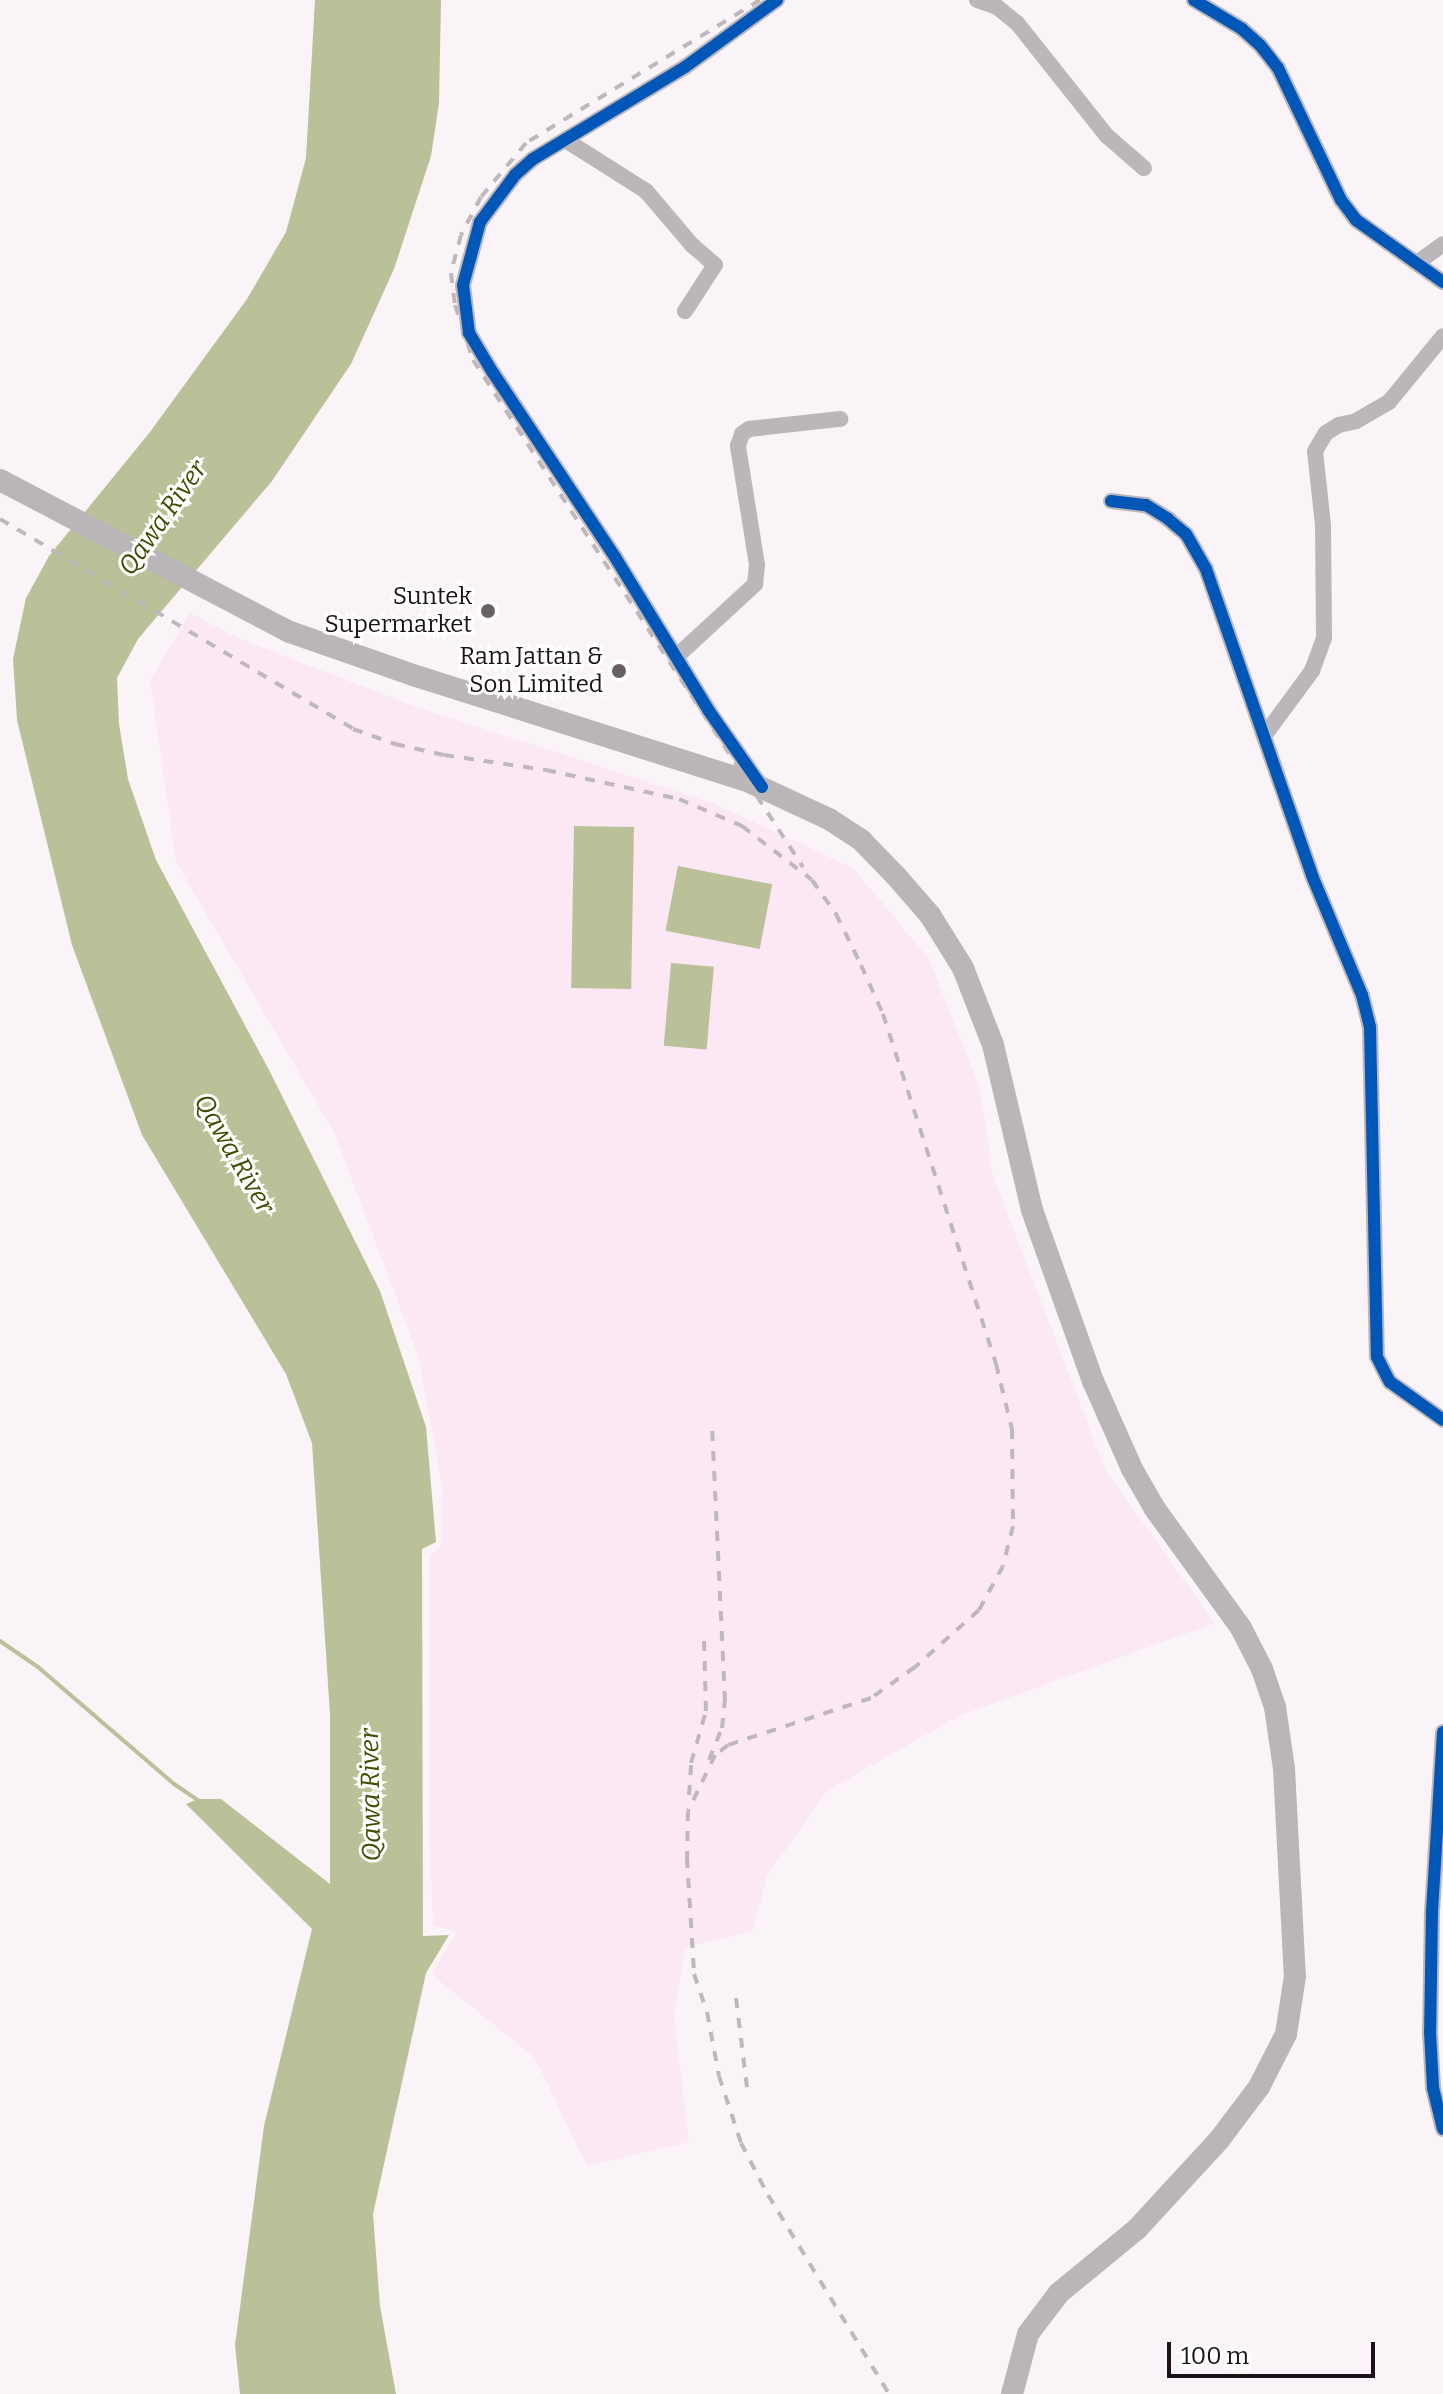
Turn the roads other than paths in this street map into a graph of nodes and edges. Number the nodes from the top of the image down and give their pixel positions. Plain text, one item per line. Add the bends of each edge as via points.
1 (777, 0) edge
2 (977, 0) edge
3 (1194, 0) edge
4 (567, 141) junction
5 (1144, 168) dead end
6 (1443, 244) edge
7 (1417, 263) junction
8 (1443, 282) edge
9 (685, 311) dead end
10 (1443, 336) edge
11 (840, 419) dead end
12 (0, 480) edge
13 (1111, 501) dead end
14 (676, 657) junction
15 (1264, 736) junction
16 (762, 787) junction
17 (1443, 1420) edge
18 (1443, 1734) edge
19 (1443, 2129) edge
20 (1012, 2394) edge

1 - 4 street via 685,67
2 - 5 street via 1017,23 1107,136
3 - 7 street via 1260,45 1278,68 1341,200 1365,227
4 - 9 street via 646,191 715,265
4 - 14 street via 533,159 490,204 472,242 463,307 469,333 493,373
6 - 7 street
7 - 8 street
10 - 15 street via 1389,402 1326,433 1315,451 1323,525 1324,638 1312,671
11 - 14 street via 742,434 738,446 757,565 755,584
12 - 16 main road via 290,632
13 - 15 street via 1146,505 1186,534 1206,569
14 - 16 street
15 - 17 street via 1370,1027 1377,1357 1390,1382
16 - 20 main road via 861,840 930,915 963,968 993,1045 1032,1210 1093,1381 1155,1509 1241,1628 1262,1669 1283,1754 1295,1976 1286,2034 1259,2087 1219,2140 1137,2229 1059,2293 1028,2334
18 - 19 street via 1430,2032 1433,2088

